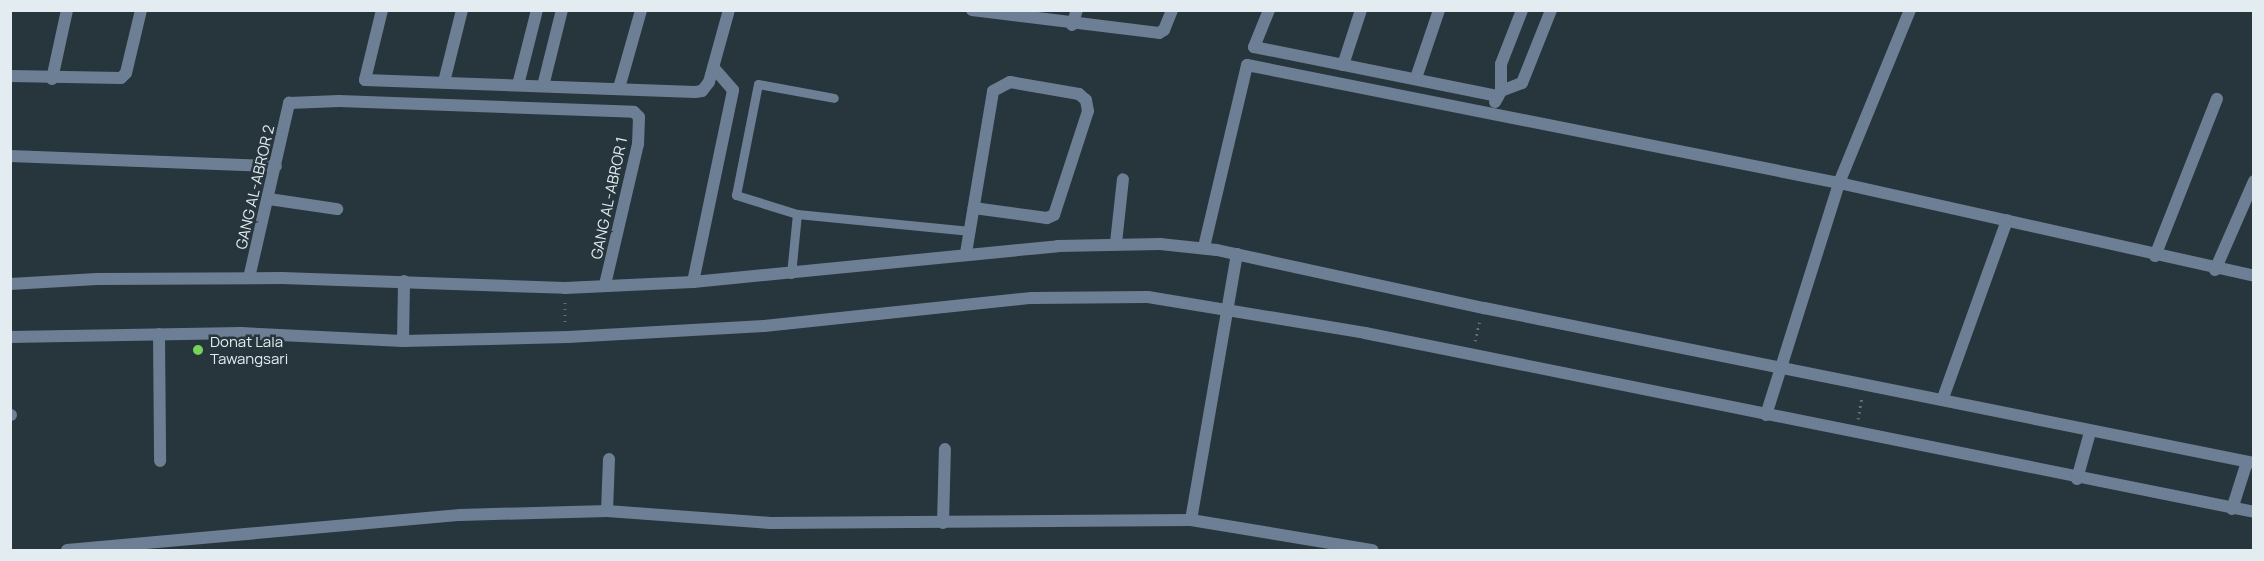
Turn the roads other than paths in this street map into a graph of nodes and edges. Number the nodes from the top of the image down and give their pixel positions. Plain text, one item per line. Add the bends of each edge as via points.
1 (67, 10) edge
2 (141, 10) edge
3 (382, 10) edge
4 (462, 10) edge
5 (537, 10) edge
6 (562, 10) edge
7 (641, 10) edge
8 (729, 10) edge
9 (972, 10) edge
10 (1077, 10) edge
11 (1172, 10) edge
12 (1269, 10) edge
13 (1361, 10) edge
14 (1439, 10) edge
15 (1522, 10) edge
16 (1551, 10) edge
17 (1911, 10) edge
18 (1072, 24) junction
19 (1343, 65) junction
20 (713, 67) junction
21 (10, 75) edge
22 (1416, 78) junction
23 (52, 79) junction
24 (444, 82) junction
25 (518, 85) junction
26 (543, 86) junction
27 (619, 88) junction
28 (1500, 94) junction
29 (834, 98) dead end
30 (2217, 99) dead end
31 (1490, 113) junction
32 (639, 117) joint
33 (10, 156) edge
34 (276, 166) junction
35 (1123, 179) dead end
36 (2253, 181) edge
37 (1839, 183) junction
38 (269, 199) junction
39 (974, 208) junction
40 (337, 209) dead end
41 (797, 214) junction
42 (2007, 220) junction
43 (970, 231) junction
44 (1116, 243) junction
45 (1204, 247) junction
46 (966, 254) junction
47 (2155, 256) junction
48 (1236, 259) junction
49 (2215, 270) junction
50 (790, 274) junction
51 (2253, 276) edge
52 (249, 278) junction
53 (404, 281) junction
54 (693, 282) junction
55 (10, 284) edge
56 (605, 285) junction
57 (1228, 303) junction
58 (159, 334) junction
59 (10, 337) edge
60 (403, 341) junction
61 (1779, 370) junction
62 (1943, 398) junction
63 (1767, 411) junction
64 (2089, 435) junction
65 (945, 449) dead end
66 (609, 459) dead end
67 (160, 461) dead end
68 (2248, 465) edge
69 (2078, 475) junction
70 (2233, 506) junction
71 (607, 511) junction
72 (2253, 512) edge
73 (1191, 520) junction
74 (943, 523) junction
75 (66, 550) edge
76 (1373, 550) edge

1 - 23 street
2 - 23 street via 126,73 121,78
3 - 24 street via 364,80
4 - 24 street
5 - 25 street
6 - 26 street
7 - 27 street
8 - 20 street
9 - 18 street
10 - 18 street
11 - 18 street via 1159,33
12 - 19 street via 1254,47
13 - 19 street
14 - 22 street
15 - 28 street via 1501,64
16 - 28 street via 1522,83
17 - 37 street
19 - 22 street
20 - 27 street via 702,91
20 - 54 street via 727,81 731,103
21 - 23 street
22 - 28 street
24 - 25 street
25 - 26 street
26 - 27 street
28 - 31 street
29 - 41 lane via 758,84 736,195
30 - 47 street
31 - 37 street
31 - 45 street via 1247,65
32 - 34 street, GANG AL-ABROR 2 via 622,110 339,100 289,103
32 - 56 street, GANG AL-ABROR 1 via 638,144
33 - 34 street
34 - 38 street, GANG AL-ABROR 2
35 - 44 street
36 - 49 street
37 - 42 street
37 - 61 street
38 - 40 street
38 - 52 street, GANG AL-ABROR 2
39 - 39 street via 993,91 1010,82 1079,94 1086,100 1088,111 1054,214 1047,218
39 - 43 street
41 - 43 lane
41 - 50 lane
42 - 47 street
42 - 62 street
43 - 46 street
44 - 45 street
44 - 46 street
45 - 48 street
46 - 50 street
47 - 49 street
48 - 57 street
48 - 61 street
49 - 51 street
50 - 54 street
52 - 53 street
52 - 55 street
53 - 56 street via 532,288
53 - 60 street
54 - 56 street
57 - 60 street via 1148,297 1032,298 704,330
57 - 63 street
57 - 73 street
58 - 59 street
58 - 60 street via 241,333
58 - 67 street
61 - 62 street
61 - 63 street
62 - 64 street
63 - 69 street
64 - 68 street
64 - 69 street
65 - 74 street
66 - 71 street
68 - 70 street
69 - 70 street
70 - 72 street
71 - 74 street via 748,523
71 - 75 street via 460,515
73 - 74 street
73 - 76 street

